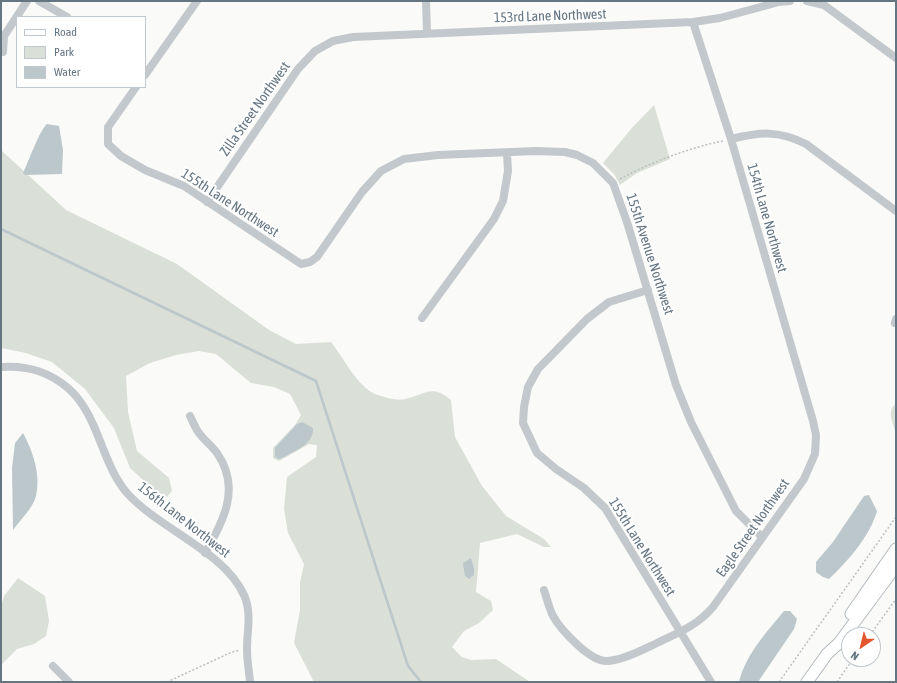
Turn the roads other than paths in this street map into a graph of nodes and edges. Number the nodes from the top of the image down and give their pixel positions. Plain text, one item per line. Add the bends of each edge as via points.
1 (27, 1) edge
2 (38, 1) edge
3 (197, 1) edge
4 (426, 1) edge
5 (790, 1) edge
6 (807, 1) edge
7 (17, 16) edge
8 (64, 16) edge
9 (16, 18) edge
10 (693, 22) junction
11 (427, 33) junction
12 (333, 41) joint
13 (3, 52) dead end
14 (896, 58) edge
15 (146, 71) edge
16 (135, 88) edge
17 (731, 139) junction
18 (507, 153) junction
19 (207, 202) junction
20 (896, 211) edge
21 (301, 264) joint
22 (648, 290) junction
23 (422, 318) dead end
24 (1, 367) edge
25 (190, 416) dead end
26 (813, 421) joint
27 (762, 537) junction
28 (896, 549) edge
29 (205, 553) junction
30 (896, 566) edge
31 (544, 590) dead end
32 (681, 632) junction
33 (828, 654) junction
34 (53, 666) dead end
35 (69, 682) edge
36 (250, 682) edge
37 (711, 682) edge
38 (807, 682) edge

1 - 7 street
2 - 8 street
3 - 15 street
4 - 11 street
5 - 10 street, 153rd Lane Northwest
6 - 14 street via 824,5
9 - 13 street via 4,36
10 - 11 street, 153rd Lane Northwest
10 - 17 street, 154th Lane Northwest
11 - 12 street, 153rd Lane Northwest via 353,37
12 - 19 street, Zilla Street Northwest via 315,50 298,69
16 - 19 street, 155th Lane Northwest via 108,126 108,144 121,156 145,170 184,186
17 - 20 street via 776,133 792,137 806,144
17 - 26 street, 154th Lane Northwest
18 - 21 street, 155th Avenue Northwest via 438,155 404,159 380,171 362,192 317,257
18 - 22 street, 155th Avenue Northwest via 536,151 577,154 593,163 614,183
18 - 23 street via 508,170 503,201 494,219
19 - 21 street, 155th Lane Northwest
22 - 27 street, 155th Avenue Northwest via 676,385 691,422 736,512
22 - 32 street, 155th Lane Northwest via 609,302 587,319 538,369 528,388 523,423 537,453 584,488 605,508
24 - 29 street, 156th Lane Northwest via 33,368 49,374 68,388 87,413 108,460 126,491 159,520
25 - 29 street via 199,433 221,459 229,481 226,513
26 - 27 street, Eagle Street Northwest via 816,435 815,454 804,479
27 - 32 street, Eagle Street Northwest via 707,615
28 - 33 main road via 841,629
29 - 36 street, 156th Lane Northwest via 233,576 245,596 250,618 247,649
30 - 33 main road
31 - 32 street via 552,614 560,627 593,657 607,661 629,655
32 - 37 street, 155th Lane Northwest
33 - 38 main road
34 - 35 street

